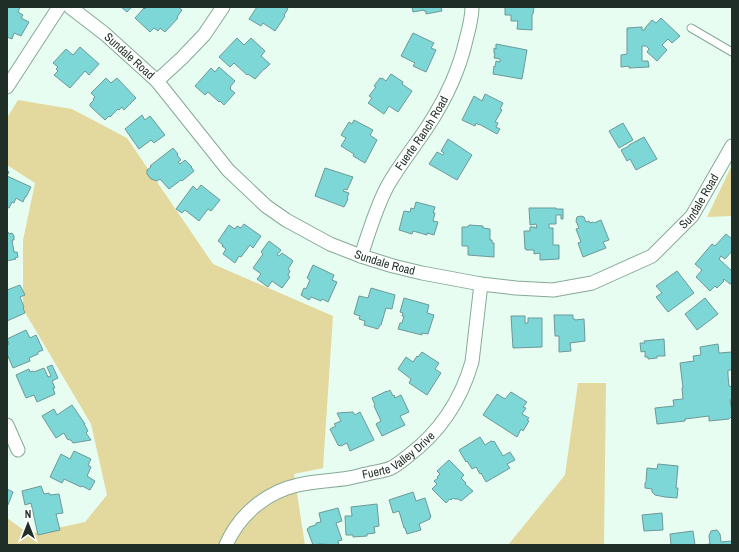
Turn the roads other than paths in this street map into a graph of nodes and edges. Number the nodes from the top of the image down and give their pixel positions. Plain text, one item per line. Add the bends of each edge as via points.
1 (59, 7) edge
2 (70, 7) edge
3 (223, 7) edge
4 (472, 7) edge
5 (691, 28) dead end
6 (732, 52) edge
7 (157, 81) junction
8 (7, 88) edge
9 (732, 146) edge
10 (361, 256) junction
11 (481, 284) junction
12 (7, 425) edge
13 (18, 450) dead end
14 (226, 545) edge

1 - 8 street
2 - 7 street, Sundale Road via 105,34
3 - 7 street via 204,35
4 - 10 street, Fuerte Ranch Road via 462,56 447,94 388,185 375,213
5 - 6 lane
7 - 10 street, Sundale Road via 228,170 266,206 330,244
9 - 11 street, Sundale Road via 692,216 652,256 592,283 553,290
10 - 11 street, Sundale Road via 422,273
11 - 14 street, Fuerte Valley Drive via 472,362 468,374 450,412 428,439 416,451 391,468 351,478 297,485 274,493 244,517
12 - 13 street

